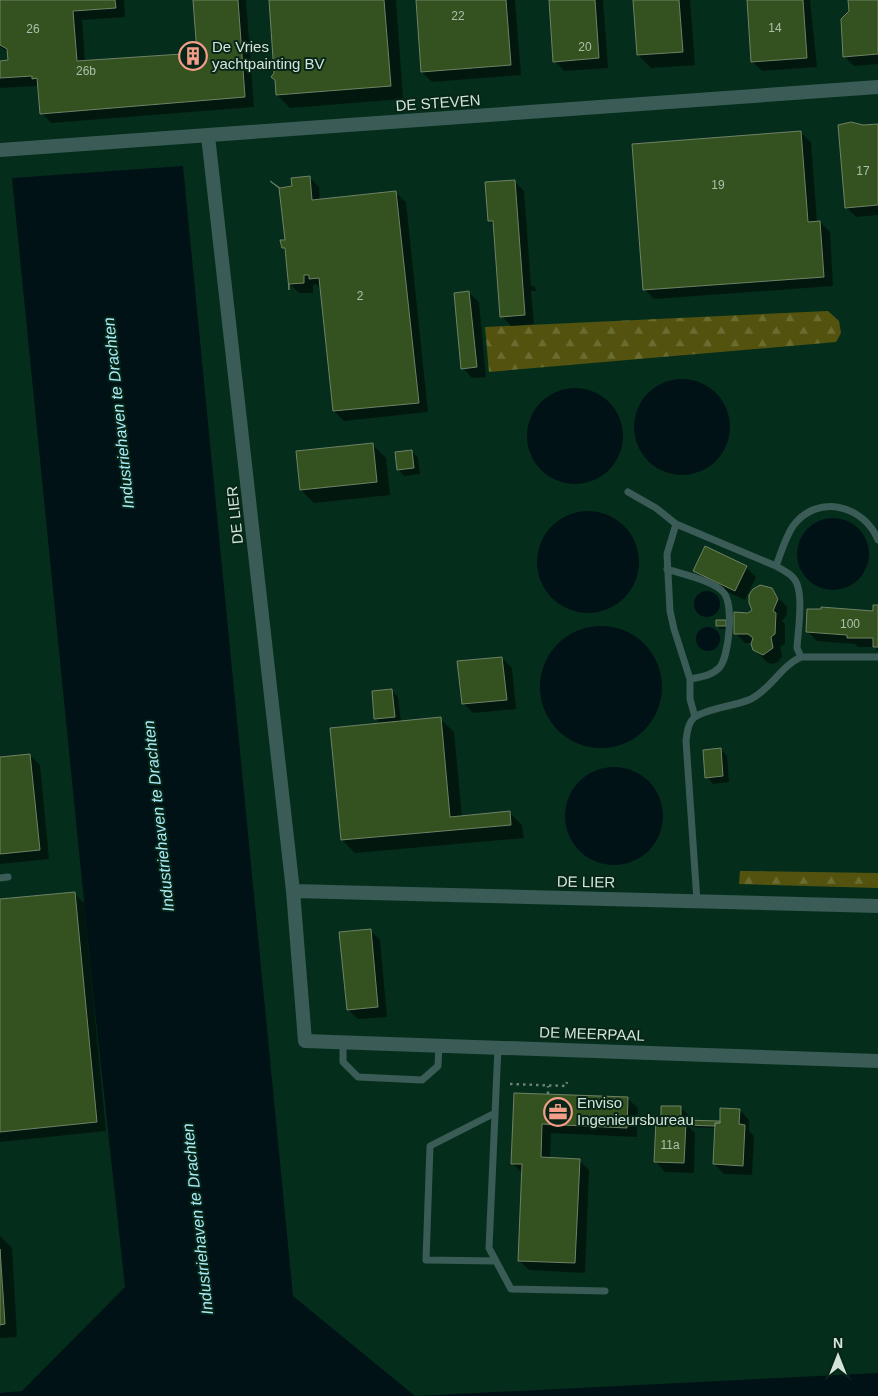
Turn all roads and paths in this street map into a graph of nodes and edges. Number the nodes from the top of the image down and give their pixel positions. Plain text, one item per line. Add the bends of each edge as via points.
1 (878, 87) edge
2 (208, 136) junction
3 (0, 150) edge
4 (628, 492) dead end
5 (676, 524) junction
6 (878, 540) edge
7 (776, 566) junction
8 (667, 569) junction
9 (801, 657) junction
10 (878, 657) edge
11 (690, 679) junction
12 (695, 717) junction
13 (8, 877) dead end
14 (0, 878) edge
15 (293, 891) junction
16 (697, 901) junction
17 (878, 906) edge
18 (305, 1040) joint
19 (343, 1042) junction
20 (439, 1045) junction
21 (498, 1047) junction
22 (878, 1061) edge
23 (567, 1082) dead end
24 (510, 1084) dead end
25 (548, 1086) junction
26 (548, 1094) dead end
27 (495, 1113) junction
28 (496, 1261) junction
29 (605, 1291) dead end

1 - 2 street, DE STEVEN
2 - 3 street, DE STEVEN
2 - 15 street, DE LIER
4 - 5 lane
5 - 7 lane
5 - 8 lane via 669,541
6 - 7 lane via 868,521 858,514 841,508 823,507 812,511 793,526
7 - 9 lane via 797,582 797,648
8 - 11 lane via 674,629
8 - 11 lane via 713,585 725,594 728,601 729,630 723,662 714,673
9 - 10 lane
9 - 12 lane via 792,661 762,692 750,699
11 - 12 lane via 690,699
12 - 16 lane via 688,727 686,741
13 - 14 lane
15 - 16 street, DE LIER
15 - 18 street, DE LIER
16 - 17 street, DE LIER
18 - 19 street, DE MEERPAAL
19 - 20 street, DE MEERPAAL
19 - 20 lane via 343,1062 358,1077 422,1080 438,1066
20 - 21 street, DE MEERPAAL
21 - 22 street, DE MEERPAAL
21 - 27 lane
23 - 25 path via 566,1086
24 - 25 path
25 - 26 path
27 - 28 lane via 489,1248
27 - 28 lane via 430,1146 426,1260
28 - 29 lane via 511,1289

